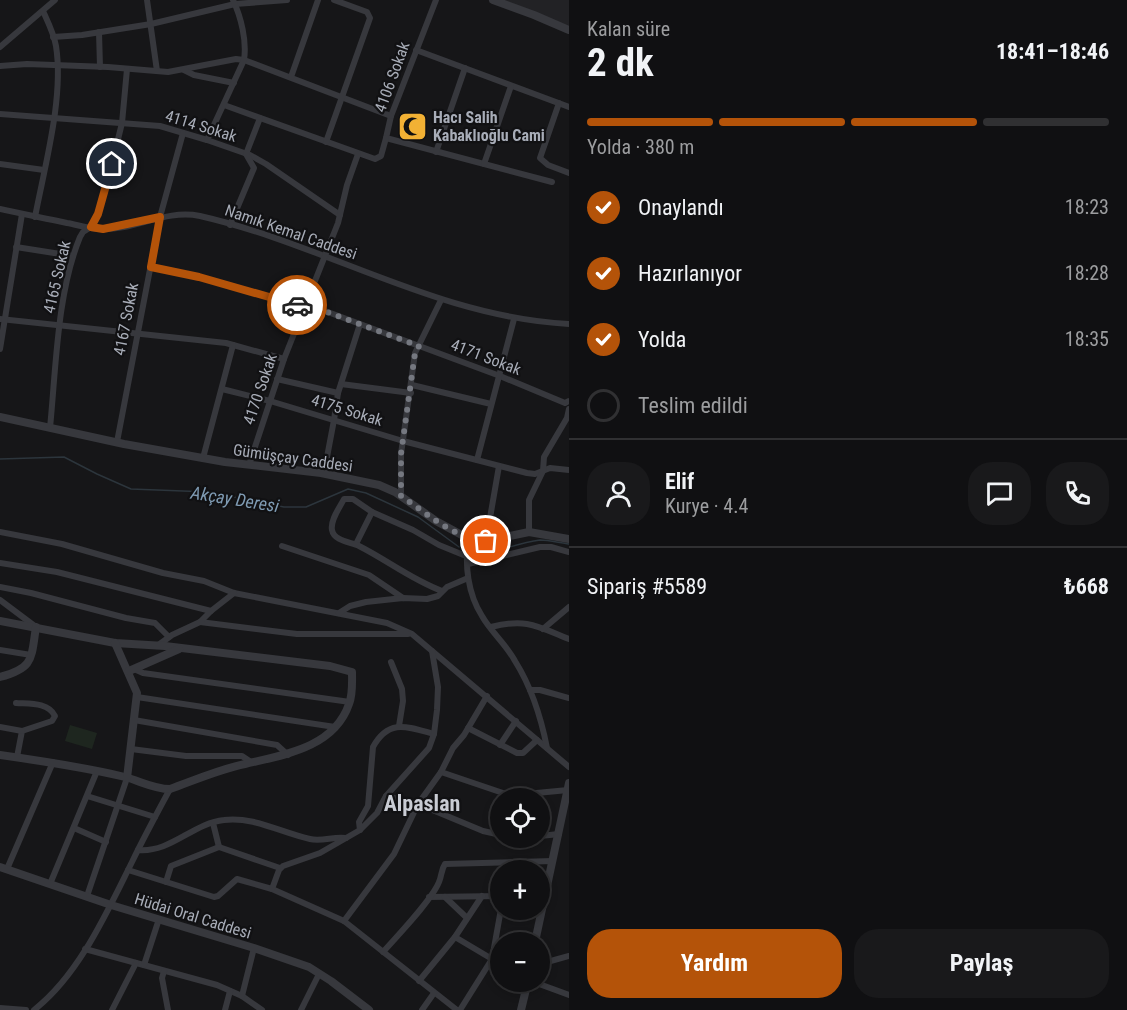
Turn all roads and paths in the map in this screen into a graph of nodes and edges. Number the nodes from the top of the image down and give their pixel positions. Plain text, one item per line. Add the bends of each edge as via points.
1 (55, 0) edge
2 (147, 0) edge
3 (287, 0) edge
4 (318, 0) edge
5 (334, 0) edge
6 (436, 0) edge
7 (494, 0) edge
8 (234, 2) edge
9 (43, 11) junction
10 (151, 24) junction
11 (569, 30) edge
12 (99, 32) junction
13 (53, 36) junction
14 (0, 47) edge
15 (416, 50) junction
16 (244, 60) junction
17 (0, 66) edge
18 (58, 66) junction
19 (100, 67) junction
20 (465, 68) junction
21 (127, 69) junction
22 (183, 70) junction
23 (157, 71) junction
24 (291, 77) junction
25 (234, 83) junction
26 (511, 86) junction
27 (341, 97) junction
28 (559, 103) junction
29 (224, 105) junction
30 (569, 107) edge
31 (0, 114) edge
32 (392, 116) junction
33 (54, 117) junction
34 (260, 118) junction
35 (122, 123) junction
36 (183, 133) junction
37 (386, 138) junction
38 (207, 140) junction
39 (326, 142) junction
40 (436, 152) junction
41 (246, 154) junction
42 (358, 154) junction
43 (0, 164) edge
44 (484, 164) junction
45 (44, 170) junction
46 (569, 173) edge
47 (552, 183) dead end
48 (0, 209) edge
49 (22, 214) junction
50 (340, 215) junction
51 (35, 217) junction
52 (160, 217) junction
53 (230, 225) junction
54 (91, 227) junction
55 (16, 247) junction
56 (73, 256) junction
57 (324, 257) junction
58 (151, 267) junction
59 (441, 300) junction
60 (303, 307) junction
61 (514, 318) junction
62 (2, 320) edge
63 (360, 324) junction
64 (569, 324) edge
65 (60, 326) junction
66 (137, 333) junction
67 (233, 345) junction
68 (419, 346) junction
69 (0, 349) edge
70 (284, 359) junction
71 (500, 376) junction
72 (277, 379) junction
73 (340, 384) junction
74 (412, 385) junction
75 (222, 389) junction
76 (338, 393) junction
77 (411, 393) junction
78 (270, 401) junction
79 (569, 401) edge
80 (491, 404) junction
81 (569, 409) edge
82 (0, 417) edge
83 (334, 420) junction
84 (50, 428) junction
85 (403, 441) junction
86 (117, 442) junction
87 (203, 458) junction
88 (477, 460) junction
89 (249, 465) junction
90 (498, 466) junction
91 (569, 470) edge
92 (543, 471) junction
93 (324, 473) junction
94 (401, 496) junction
95 (372, 512) junction
96 (0, 532) edge
97 (530, 532) junction
98 (469, 539) junction
99 (569, 539) edge
100 (486, 541) junction
101 (356, 544) junction
102 (282, 546) dead end
103 (569, 552) edge
104 (466, 556) junction
105 (0, 563) edge
106 (468, 564) junction
107 (468, 578) junction
108 (0, 587) edge
109 (442, 591) junction
110 (234, 592) junction
111 (403, 598) junction
112 (0, 600) edge
113 (569, 607) edge
114 (211, 611) junction
115 (339, 613) junction
116 (0, 621) edge
117 (200, 622) junction
118 (36, 627) junction
119 (491, 627) junction
120 (543, 629) junction
121 (412, 634) junction
122 (169, 637) junction
123 (569, 639) edge
124 (115, 643) junction
125 (157, 646) junction
126 (181, 648) junction
127 (0, 650) edge
128 (432, 650) junction
129 (31, 655) junction
130 (391, 662) dead end
131 (131, 670) junction
132 (0, 677) edge
133 (530, 690) junction
134 (487, 696) junction
135 (137, 697) junction
136 (569, 698) edge
137 (350, 702) junction
138 (16, 703) dead end
139 (134, 720) junction
140 (516, 721) junction
141 (399, 726) junction
142 (0, 727) edge
143 (335, 727) junction
144 (468, 728) junction
145 (22, 731) junction
146 (434, 734) junction
147 (537, 740) junction
148 (500, 745) junction
149 (547, 748) junction
150 (131, 749) junction
151 (0, 755) edge
152 (288, 755) junction
153 (17, 758) junction
154 (53, 762) junction
155 (251, 762) junction
156 (569, 767) edge
157 (97, 771) junction
158 (441, 772) junction
159 (127, 778) junction
160 (568, 786) edge
161 (170, 789) junction
162 (87, 796) junction
163 (386, 796) junction
164 (418, 804) junction
165 (118, 806) junction
166 (566, 813) edge
167 (155, 817) junction
168 (213, 823) junction
169 (74, 828) junction
170 (360, 830) junction
171 (490, 833) edge
172 (559, 834) junction
173 (550, 835) edge
174 (348, 838) junction
175 (106, 842) junction
176 (219, 847) junction
177 (138, 850) junction
178 (553, 861) junction
179 (4, 868) edge
180 (280, 868) junction
181 (128, 870) junction
182 (550, 870) edge
183 (166, 882) junction
184 (50, 884) junction
185 (272, 889) junction
186 (87, 896) junction
187 (482, 896) junction
188 (490, 896) edge
189 (429, 897) junction
190 (445, 897) junction
191 (111, 905) junction
192 (467, 918) junction
193 (159, 919) junction
194 (344, 921) junction
195 (455, 937) junction
196 (254, 948) junction
197 (85, 949) junction
198 (383, 952) junction
199 (569, 956) edge
200 (490, 958) edge
201 (550, 961) edge
202 (490, 962) edge
203 (136, 963) junction
204 (144, 965) junction
205 (164, 971) junction
206 (319, 974) junction
207 (419, 981) junction
208 (550, 988) edge
209 (230, 991) junction
210 (527, 992) edge
211 (434, 993) junction
212 (569, 995) edge
213 (242, 996) junction
214 (0, 1008) edge
215 (15, 1009) edge
216 (26, 1010) edge
217 (34, 1010) edge
218 (112, 1010) edge
219 (168, 1010) edge
220 (225, 1010) edge
221 (262, 1010) edge
222 (301, 1010) edge
223 (369, 1010) edge
224 (422, 1010) edge
225 (459, 1010) edge
226 (521, 1010) edge

1 - 9 street
2 - 10 street
3 - 8 street
4 - 24 street
5 - 27 street via 367,12 370,18
6 - 15 street, 4106 Sokak
7 - 11 street
8 - 10 street
8 - 16 street via 244,40
9 - 13 street
9 - 14 street
10 - 12 street
10 - 23 street
12 - 13 street
12 - 19 street
13 - 18 street
15 - 20 street
15 - 32 street, 4106 Sokak
16 - 22 street via 236,58
16 - 24 street
16 - 25 street
17 - 18 street
18 - 19 street
18 - 33 street
19 - 21 street
20 - 26 street
20 - 40 street
21 - 23 street
21 - 35 street, 4165 Sokak
22 - 23 street
22 - 25 street
24 - 27 street
25 - 29 street
26 - 28 street
26 - 44 street
27 - 32 street
27 - 39 street
28 - 30 street
28 - 46 street via 540,158
29 - 34 street
29 - 38 street
31 - 33 street, 4114 Sokak
32 - 37 street, 4106 Sokak
33 - 35 street, 4114 Sokak
33 - 45 street
34 - 39 street
34 - 41 street
35 - 36 street, 4114 Sokak via 160,126
35 - 54 street, 4165 Sokak via 107,184
36 - 38 street, 4114 Sokak
36 - 52 street, 4167 Sokak
37 - 40 street, 4106 Sokak
37 - 42 street via 380,159
38 - 41 street, 4114 Sokak
39 - 42 street
40 - 44 street, 4106 Sokak
41 - 50 street, 4114 Sokak
41 - 53 street via 254,168
42 - 50 street, 4170 Sokak
43 - 45 street
44 - 47 street, 4106 Sokak
45 - 51 street
48 - 49 street, Namık Kemal Caddesi
49 - 51 street, Namık Kemal Caddesi
49 - 55 street
50 - 57 street, 4170 Sokak
51 - 54 street, Namık Kemal Caddesi
52 - 53 street, Namık Kemal Caddesi via 188,214
52 - 54 street, Namık Kemal Caddesi via 103,229
52 - 58 street, 4167 Sokak
53 - 57 street, Namık Kemal Caddesi
54 - 56 street, 4165 Sokak via 83,232
55 - 56 street
55 - 62 street
56 - 65 street, 4165 Sokak
57 - 59 street, Namık Kemal Caddesi
57 - 60 street, 4170 Sokak
58 - 60 street, 4171 Sokak
58 - 66 street, 4167 Sokak
59 - 61 street, Namık Kemal Caddesi
59 - 68 street
60 - 63 street, 4171 Sokak
60 - 70 street, 4170 Sokak
61 - 64 street, Namık Kemal Caddesi
61 - 71 street
62 - 65 street
62 - 69 street
63 - 68 street, 4171 Sokak
63 - 73 street
65 - 66 street
65 - 84 street, 4165 Sokak
66 - 67 street
66 - 86 street, 4167 Sokak
67 - 70 street
67 - 75 street
68 - 71 street, 4171 Sokak
68 - 74 street
70 - 72 street, 4170 Sokak
71 - 79 street, 4171 Sokak via 565,403
71 - 80 street
72 - 76 street
72 - 78 street, 4170 Sokak
73 - 76 street
73 - 77 street
74 - 77 street
74 - 80 street
75 - 78 street, 4175 Sokak
75 - 87 street
76 - 83 street
77 - 85 street
78 - 83 street, 4175 Sokak
78 - 89 street, 4170 Sokak
80 - 88 street
81 - 92 street via 544,457
82 - 84 street, Gümüşçay Caddesi
83 - 85 street, 4175 Sokak
83 - 93 street
84 - 86 street, Gümüşçay Caddesi
85 - 88 street, 4175 Sokak
85 - 94 street
86 - 87 street, Gümüşçay Caddesi
87 - 89 street, Gümüşçay Caddesi
88 - 90 street, 4175 Sokak
89 - 93 street, Gümüşçay Caddesi
90 - 92 street, 4175 Sokak via 535,474
90 - 100 street
91 - 92 street, 4175 Sokak
92 - 97 street via 529,500
93 - 94 street, Gümüşçay Caddesi via 379,485
94 - 98 street, Gümüşçay Caddesi
95 - 101 street
95 - 101 street via 352,499 344,499 331,528 341,540
95 - 104 street
96 - 110 street via 62,544
97 - 99 street, Gümüşçay Caddesi
97 - 100 street, Gümüşçay Caddesi
98 - 100 street, Gümüşçay Caddesi
98 - 104 street
101 - 109 street
102 - 111 street via 369,575
103 - 106 street via 540,547
104 - 106 street
105 - 114 street via 57,572
106 - 107 street
107 - 109 street
107 - 119 street via 482,617
108 - 122 street via 155,623
109 - 111 street via 427,599
110 - 114 street
110 - 115 street
111 - 115 street via 350,606
112 - 118 street
113 - 120 street
114 - 117 street
115 - 121 street via 387,623
116 - 118 street
117 - 121 street via 297,634
117 - 122 street
118 - 124 street
118 - 129 street
119 - 120 street via 515,622
119 - 133 street
120 - 123 street
121 - 128 street
122 - 125 street
124 - 125 street
124 - 131 street
125 - 126 street
126 - 131 street
126 - 137 street via 352,672
127 - 129 street
128 - 134 street
128 - 146 street via 438,687
129 - 132 street via 23,669
130 - 141 street via 402,689
131 - 135 street
131 - 137 street
133 - 136 street
133 - 149 street
134 - 140 street
134 - 144 street
135 - 139 street
135 - 143 street
137 - 143 street
138 - 145 street via 42,706 55,716 52,721
139 - 150 street
139 - 152 street via 277,745
140 - 147 street
140 - 148 street
141 - 146 street
141 - 170 street via 382,733 373,747 368,806 359,822
142 - 145 street
143 - 152 street via 306,748
144 - 148 street
144 - 158 street
145 - 153 street
146 - 163 street via 424,754
147 - 148 street via 523,753
147 - 149 street
149 - 156 street
150 - 155 street via 186,756 242,756
150 - 159 street
151 - 153 street
152 - 155 street
153 - 154 street
154 - 157 street
154 - 179 street
155 - 161 street
157 - 159 street
157 - 162 street
158 - 160 street via 503,793 526,794
158 - 164 street
159 - 161 street
159 - 165 street
160 - 166 street
161 - 167 street
162 - 165 street
162 - 169 street
163 - 164 street
163 - 170 street via 377,813
164 - 171 street
164 - 194 street via 394,854
165 - 167 street
165 - 175 street
166 - 172 street
167 - 177 street
168 - 174 street via 240,819 312,840
168 - 176 street
168 - 177 street via 165,846
169 - 175 street
169 - 184 street
170 - 174 street
172 - 173 street
172 - 178 street
174 - 180 street
175 - 186 street
176 - 180 street
176 - 183 street via 171,866
177 - 181 street
178 - 182 street
178 - 189 street via 445,864
179 - 184 street, Hüdai Oral Caddesi
180 - 185 street
181 - 183 street
181 - 191 street
183 - 185 street via 214,897 237,879
184 - 186 street, Hüdai Oral Caddesi
185 - 194 street
186 - 191 street, Hüdai Oral Caddesi
187 - 188 street
187 - 190 street
187 - 192 street
189 - 190 street
189 - 198 street
190 - 192 street
191 - 193 street, Hüdai Oral Caddesi
191 - 197 street
192 - 195 street
193 - 196 street, Hüdai Oral Caddesi
193 - 204 street
194 - 198 street
195 - 200 street
195 - 207 street
196 - 206 street, Hüdai Oral Caddesi
196 - 213 street
197 - 203 street
197 - 217 street via 58,988
198 - 207 street
199 - 201 street
202 - 225 street
203 - 204 street
203 - 218 street
204 - 205 street
205 - 209 street
205 - 219 street
206 - 222 street
206 - 223 street, Hüdai Oral Caddesi
207 - 211 street
208 - 212 street
209 - 213 street
209 - 220 street
210 - 226 street
211 - 224 street
211 - 225 street
213 - 221 street
214 - 215 street
215 - 216 street

